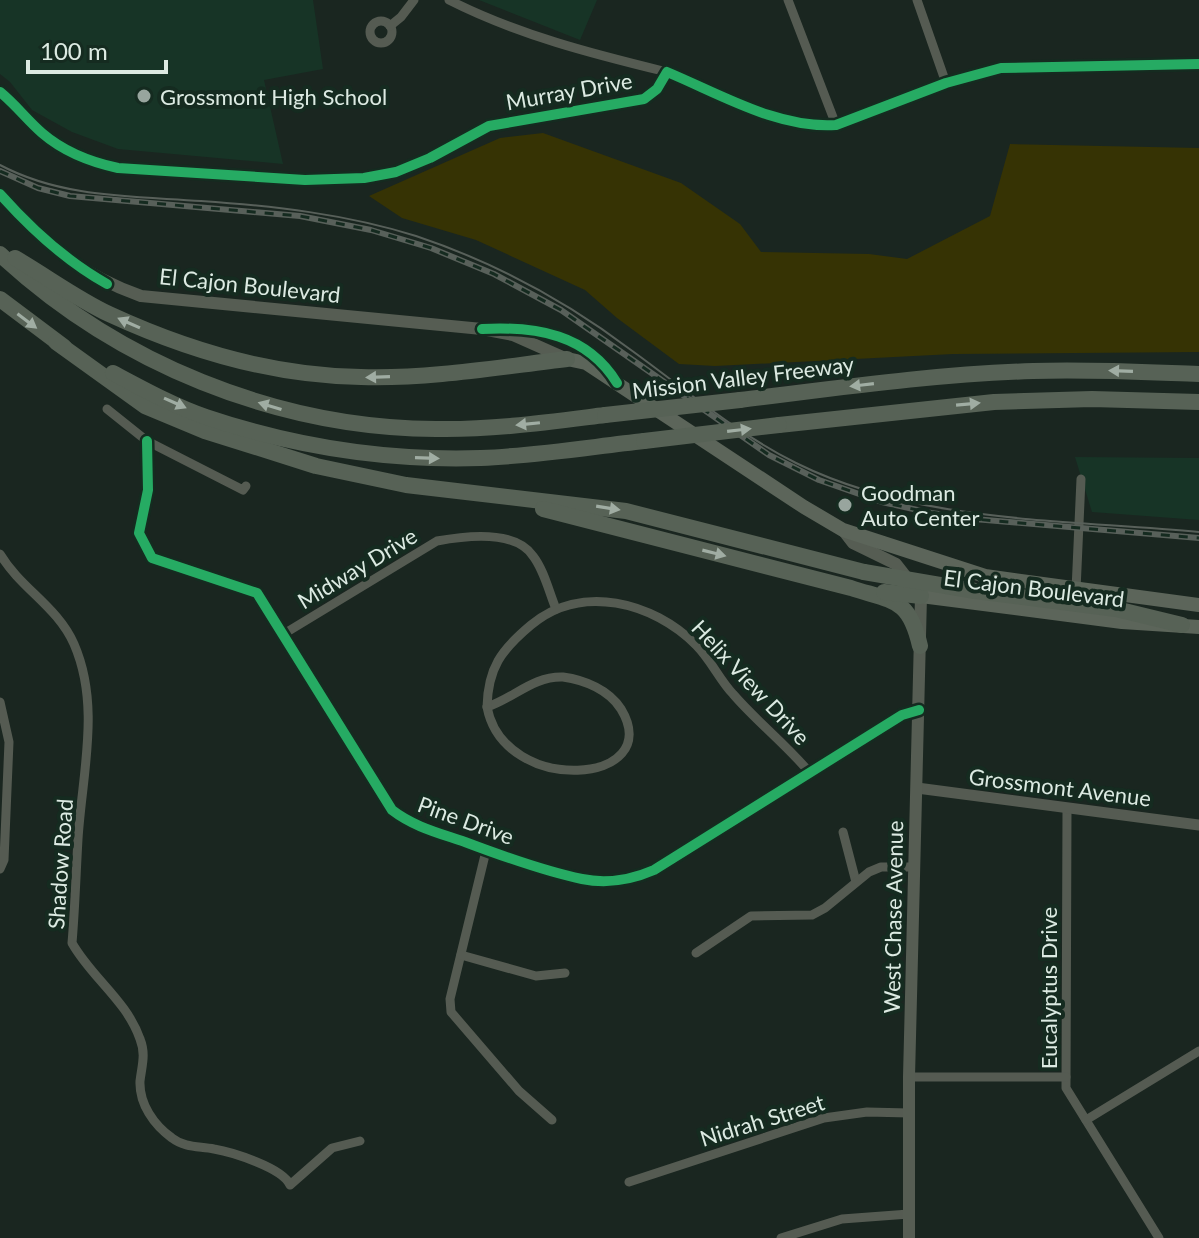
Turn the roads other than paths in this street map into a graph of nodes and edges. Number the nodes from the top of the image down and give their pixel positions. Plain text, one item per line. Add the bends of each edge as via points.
1 (414, 0) edge
2 (449, 0) edge
3 (788, 0) edge
4 (917, 0) edge
5 (390, 26) dead end
6 (1199, 64) edge
7 (667, 72) junction
8 (946, 83) junction
9 (0, 92) edge
10 (836, 125) junction
11 (0, 194) edge
12 (0, 252) edge
13 (0, 299) edge
14 (482, 329) junction
15 (56, 342) junction
16 (567, 359) junction
17 (1199, 374) edge
18 (617, 383) junction
19 (1199, 402) edge
20 (107, 409) dead end
21 (147, 441) junction
22 (1081, 479) dead end
23 (246, 486) dead end
24 (503, 496) junction
25 (843, 530) junction
26 (900, 550) junction
27 (0, 554) edge
28 (974, 582) junction
29 (851, 588) junction
30 (1076, 590) junction
31 (921, 596) junction
32 (1199, 605) edge
33 (556, 609) junction
34 (1191, 626) edge
35 (282, 635) junction
36 (920, 646) junction
37 (0, 702) edge
38 (487, 707) junction
39 (919, 710) junction
40 (810, 773) junction
41 (917, 788) junction
42 (1067, 808) junction
43 (1199, 825) edge
44 (843, 832) dead end
45 (486, 851) junction
46 (915, 867) junction
47 (0, 869) edge
48 (856, 882) junction
49 (696, 953) dead end
50 (461, 955) junction
51 (565, 973) dead end
52 (1199, 1051) edge
53 (909, 1077) junction
54 (1066, 1077) junction
55 (909, 1113) junction
56 (552, 1120) dead end
57 (1086, 1120) junction
58 (360, 1141) dead end
59 (629, 1182) dead end
60 (909, 1214) junction
61 (781, 1238) edge
62 (909, 1238) edge
63 (1159, 1238) edge

1 - 5 street
2 - 7 street via 572,49
3 - 10 street
4 - 8 street
6 - 8 street via 1001,68
7 - 9 street, Murray Drive via 644,99 489,126 396,172 305,180 95,163 40,132
7 - 10 street via 767,114
8 - 10 street
11 - 14 main road, El Cajon Boulevard via 79,268 141,296
16 -> 12 highway via 411,375 289,371 141,328
17 -> 12 highway, Mission Valley Freeway, bridge via 1000,372 480,429 351,423 278,409 197,380 111,338 64,308
13 -> 15 highway
14 - 16 main road, El Cajon Boulevard via 513,335
14 - 18 main road, El Cajon Boulevard via 519,327 560,337 593,354
15 -> 19 highway, bridge via 205,417 314,447 415,458 482,458 994,402
15 - 24 highway via 145,406 205,431 367,478
16 - 18 main road, El Cajon Boulevard via 586,363
18 - 25 main road, El Cajon Boulevard
20 - 21 street
21 - 23 street via 243,490
21 - 35 street, Pine Drive via 148,490 139,533 152,558 257,593
22 - 30 street
24 -> 28 highway, bridge via 664,519 864,572
24 -> 29 highway
25 - 26 main road, El Cajon Boulevard
25 - 31 main road, El Cajon Boulevard via 853,543 896,564
26 - 28 main road, El Cajon Boulevard
26 - 31 main road via 919,577
27 - 58 street, Shadow Road via 9,570 61,620 83,672 89,747 72,943 140,1037 144,1105 181,1144 244,1158 277,1171 290,1185 332,1148
28 - 30 main road, El Cajon Boulevard
28 - 31 main road via 935,580
28 - 34 highway
29 - 31 highway
29 - 36 highway via 901,605 909,612
30 - 32 main road, El Cajon Boulevard
31 - 34 main road, El Cajon Boulevard
31 - 36 main road, West Chase Avenue
33 - 35 street, Midway Drive via 534,557 519,543 456,537 437,541
33 - 38 street, Helix View Drive via 514,639 497,662 488,683
33 - 40 street, Helix View Drive via 608,602 674,626
35 - 45 street, Pine Drive via 392,810 415,825
36 - 39 main road, West Chase Avenue
37 - 47 street via 9,742
38 - 38 street via 495,731 507,745 531,762 559,772 609,764 622,756 629,742 628,725 617,704 601,690 572,678 543,678
39 - 40 street, Pine Drive via 902,715
39 - 41 main road, West Chase Avenue
40 - 45 street, Pine Drive via 637,878 583,879
41 - 42 street, Grossmont Avenue
41 - 46 main road, West Chase Avenue
42 - 43 street, Grossmont Avenue
42 - 54 street, Eucalyptus Drive
44 - 48 street
45 - 50 street
46 - 48 street via 881,867
46 - 53 main road, West Chase Avenue
48 - 49 street via 812,915 751,916
50 - 51 street via 536,976
50 - 56 street via 451,1012 519,1091
52 - 57 street
53 - 54 street
53 - 55 main road, West Chase Avenue
54 - 57 street, Eucalyptus Drive via 1066,1088
55 - 59 street, Nidrah Street via 824,1118
55 - 60 main road, West Chase Avenue
57 - 63 street, Eucalyptus Drive
60 - 61 street via 842,1219
60 - 62 main road, West Chase Avenue

